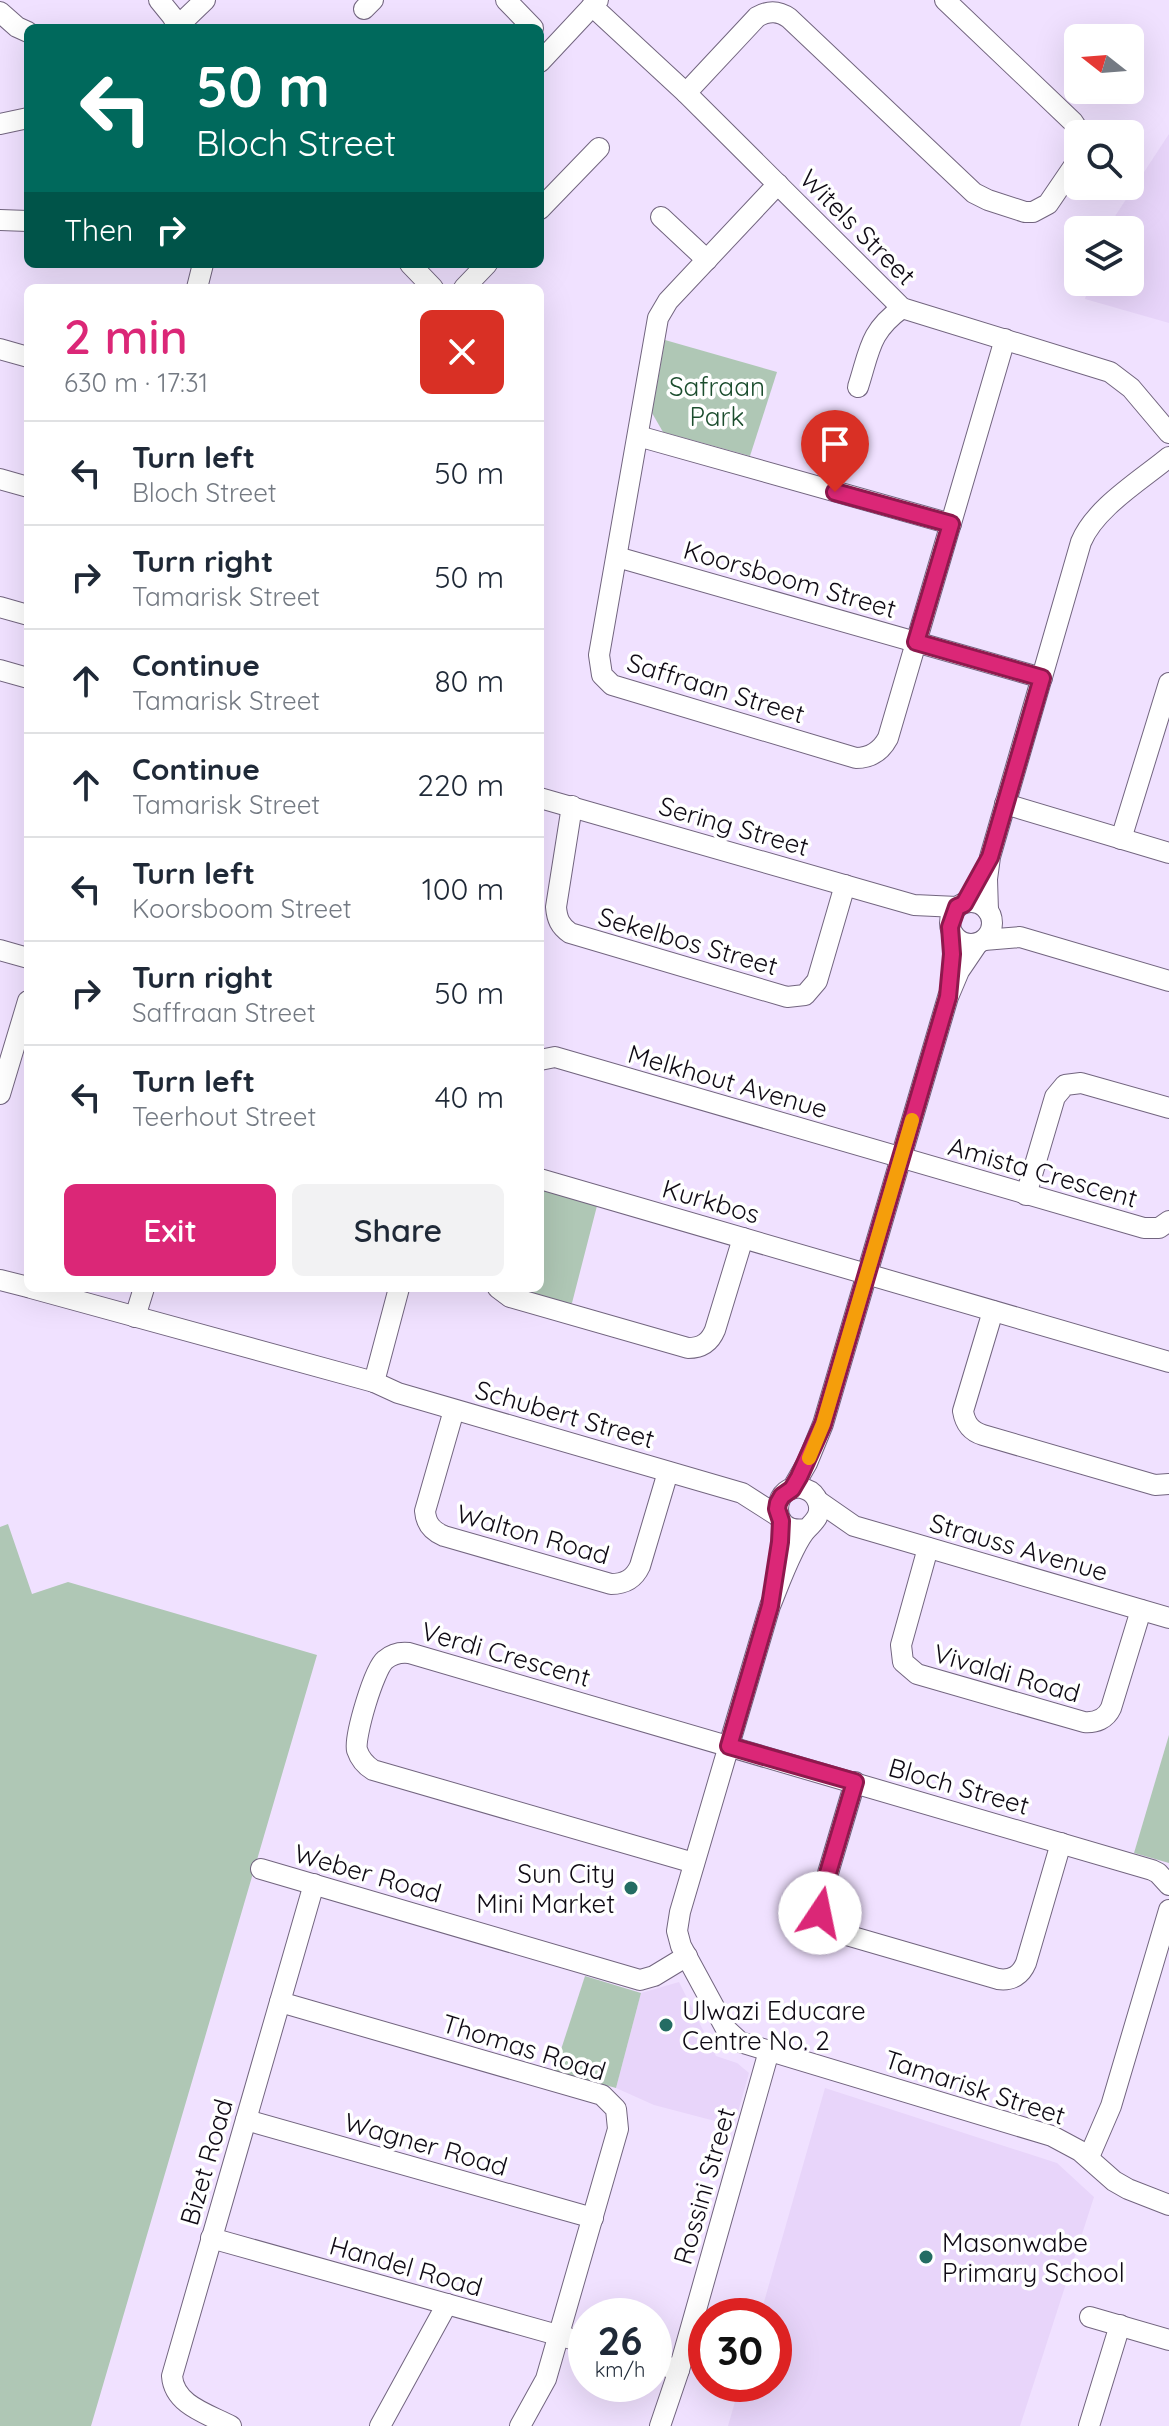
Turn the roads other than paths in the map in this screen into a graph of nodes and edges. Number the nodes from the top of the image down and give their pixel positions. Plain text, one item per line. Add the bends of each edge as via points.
1 (159, 0) edge
2 (205, 0) edge
3 (506, 0) edge
4 (945, 0) edge
5 (595, 3) edge
6 (0, 12) edge
7 (176, 24) edge
8 (181, 24) edge
9 (529, 24) edge
10 (24, 30) edge
11 (544, 48) edge
12 (686, 93) junction
13 (24, 119) edge
14 (1071, 120) edge
15 (0, 124) edge
16 (599, 148) dead end
17 (1064, 181) edge
18 (778, 184) junction
19 (544, 205) edge
20 (661, 217) dead end
21 (0, 220) edge
22 (24, 221) edge
23 (707, 260) junction
24 (414, 268) edge
25 (483, 268) edge
26 (429, 284) edge
27 (468, 284) edge
28 (902, 308) junction
29 (1005, 339) junction
30 (0, 349) edge
31 (24, 356) edge
32 (858, 387) dead end
33 (1169, 433) edge
34 (638, 436) junction
35 (1169, 457) edge
36 (0, 479) edge
37 (24, 486) edge
38 (951, 524) junction
39 (617, 557) junction
40 (0, 607) edge
41 (24, 614) edge
42 (916, 642) junction
43 (0, 670) edge
44 (24, 677) edge
45 (1042, 678) junction
46 (1169, 683) edge
47 (544, 799) edge
48 (1005, 804) junction
49 (572, 806) junction
50 (1121, 839) junction
51 (1169, 853) edge
52 (990, 857) junction
53 (845, 885) junction
54 (914, 905) junction
55 (960, 905) junction
56 (989, 915) junction
57 (951, 933) junction
58 (1020, 937) junction
59 (981, 941) junction
60 (0, 950) edge
61 (24, 957) edge
62 (1169, 981) edge
63 (948, 997) junction
64 (24, 1014) edge
65 (544, 1059) edge
66 (0, 1094) edge
67 (1169, 1108) edge
68 (901, 1159) junction
69 (544, 1180) edge
70 (1026, 1195) junction
71 (1169, 1221) edge
72 (743, 1238) junction
73 (867, 1274) junction
74 (0, 1280) edge
75 (24, 1287) edge
76 (44, 1292) edge
77 (143, 1292) edge
78 (398, 1292) edge
79 (503, 1292) edge
80 (993, 1311) junction
81 (135, 1317) junction
82 (1169, 1362) edge
83 (374, 1382) junction
84 (454, 1410) junction
85 (823, 1424) junction
86 (668, 1472) junction
87 (1169, 1484) edge
88 (789, 1490) junction
89 (742, 1493) junction
90 (817, 1499) junction
91 (780, 1518) junction
92 (854, 1526) junction
93 (808, 1528) junction
94 (928, 1548) junction
95 (770, 1606) junction
96 (1141, 1610) junction
97 (1169, 1618) edge
98 (729, 1746) junction
99 (855, 1782) junction
100 (1061, 1843) junction
101 (694, 1863) junction
102 (261, 1869) dead end
103 (314, 1884) junction
104 (1169, 1885) edge
105 (1169, 1910) edge
106 (687, 1956) junction
107 (280, 2002) junction
108 (769, 2051) junction
109 (246, 2120) junction
110 (1089, 2157) junction
111 (1169, 2205) edge
112 (593, 2218) junction
113 (211, 2238) junction
114 (447, 2304) junction
115 (1090, 2317) dead end
116 (1120, 2325) junction
117 (559, 2336) junction
118 (568, 2338) edge
119 (1169, 2340) edge
120 (672, 2368) edge
121 (679, 2370) junction
122 (231, 2426) edge
123 (380, 2426) edge
124 (520, 2426) edge
125 (660, 2426) edge
126 (1089, 2426) edge

1 - 7 street
2 - 8 street
3 - 9 street
4 - 14 street
5 - 11 street
5 - 12 street, Witels Street
6 - 10 street
12 - 17 street via 757,17 779,13 980,197 1025,212 1041,209
12 - 18 street, Witels Street
13 - 15 street
16 - 19 street
18 - 23 street, Saffraan Street
18 - 28 street, Witels Street
20 - 23 street
21 - 22 street
23 - 34 street, Saffraan Street via 658,318
24 - 26 street
25 - 27 street
28 - 29 street, Witels Street
28 - 32 street via 877,331
29 - 33 street, Witels Street via 1110,372
29 - 38 street, Saffraan Street
30 - 31 street
34 - 38 street
34 - 39 street, Saffraan Street
35 - 45 street via 1100,514 1084,534
36 - 37 street
38 - 42 street, Saffraan Street
39 - 42 street, Koorsboom Street
39 - 42 street, Saffraan Street via 599,655 606,681 856,758 874,754 888,738
40 - 41 street
42 - 45 street, Koorsboom Street
43 - 44 street
45 - 48 street
46 - 50 street
47 - 49 street, Sering Street
48 - 50 street
48 - 52 street
49 - 53 street, Sering Street
49 - 53 street, Sekelbos Street via 556,907 564,929 787,997 805,995 817,981
50 - 51 street
52 - 55 street
52 - 56 street
53 - 54 street, Sering Street
54 - 55 street, Sering Street
54 - 57 street, Sering Street
55 - 56 street via 976,903
55 - 57 street via 951,919
56 - 58 street
56 - 59 street via 991,926
57 - 59 street via 962,942
57 - 63 street
58 - 59 street
58 - 62 street
59 - 63 street
60 - 61 street
63 - 68 street
64 - 66 street
65 - 68 street, Melkhout Avenue via 555,1057
67 - 70 street via 1081,1083 1065,1085 1055,1097
68 - 70 street, Amista Crescent
68 - 73 street
69 - 72 street, Kurkbos
70 - 71 street, Amista Crescent via 1144,1228 1159,1228
72 - 73 street, Kurkbos
72 - 79 street via 712,1336 695,1348
73 - 80 street, Kurkbos
73 - 85 street
74 - 75 street, Schubert Street
76 - 81 street, Schubert Street
77 - 81 street
78 - 83 street
80 - 82 street, Kurkbos
80 - 87 street via 963,1411 971,1430 1155,1485
81 - 83 street, Schubert Street
83 - 84 street, Schubert Street
84 - 86 street, Schubert Street
84 - 86 street, Walton Road via 425,1511 437,1534 619,1584 640,1566
85 - 88 street
85 - 90 street
86 - 89 street, Schubert Street
88 - 89 street, Schubert Street
88 - 90 street via 801,1488
88 - 91 street via 778,1503
89 - 91 street, Schubert Street
90 - 92 street, Strauss Avenue
90 - 93 street via 818,1516
91 - 93 street via 792,1529
91 - 95 street, Tamarisk Street
92 - 93 street, Strauss Avenue
92 - 94 street, Strauss Avenue
93 - 95 street, Tamarisk Street
94 - 96 street, Strauss Avenue
94 - 96 street, Vivaldi Road via 901,1651 907,1667 917,1674 1095,1722 1111,1708
95 - 98 street, Tamarisk Street
96 - 97 street, Strauss Avenue
98 - 99 street, Bloch Street
98 - 101 street, Tamarisk Street
98 - 101 street, Verdi Crescent via 403,1652 380,1665 357,1738 361,1760 373,1770
99 - 100 street, Bloch Street
99 - 100 street via 820,1900 822,1920 836,1932 998,1979 1014,1978 1026,1963
100 - 104 street, Bloch Street via 1152,1870
101 - 106 street, Tamarisk Street via 678,1921
102 - 103 street, Weber Road
103 - 106 street, Weber Road via 640,1980
103 - 107 street, Bizet Road
105 - 110 street via 1111,2106
106 - 108 street, Tamarisk Street via 730,2034
107 - 109 street, Bizet Road
107 - 112 street, Thomas Road via 608,2099 618,2115 618,2129
108 - 110 street, Tamarisk Street via 1052,2136
108 - 121 street, Rossini Street
109 - 112 street, Wagner Road
109 - 113 street, Bizet Road
110 - 111 street, Tamarisk Street via 1128,2189
112 - 117 street, Thomas Road
113 - 114 street, Handel Road
113 - 122 street, Bizet Road via 173,2382 182,2399
114 - 117 street, Handel Road
114 - 123 street
115 - 116 street
116 - 119 street
116 - 126 street
117 - 118 street, Handel Road
117 - 124 street via 546,2379
120 - 121 street
121 - 125 street, Rossini Street

